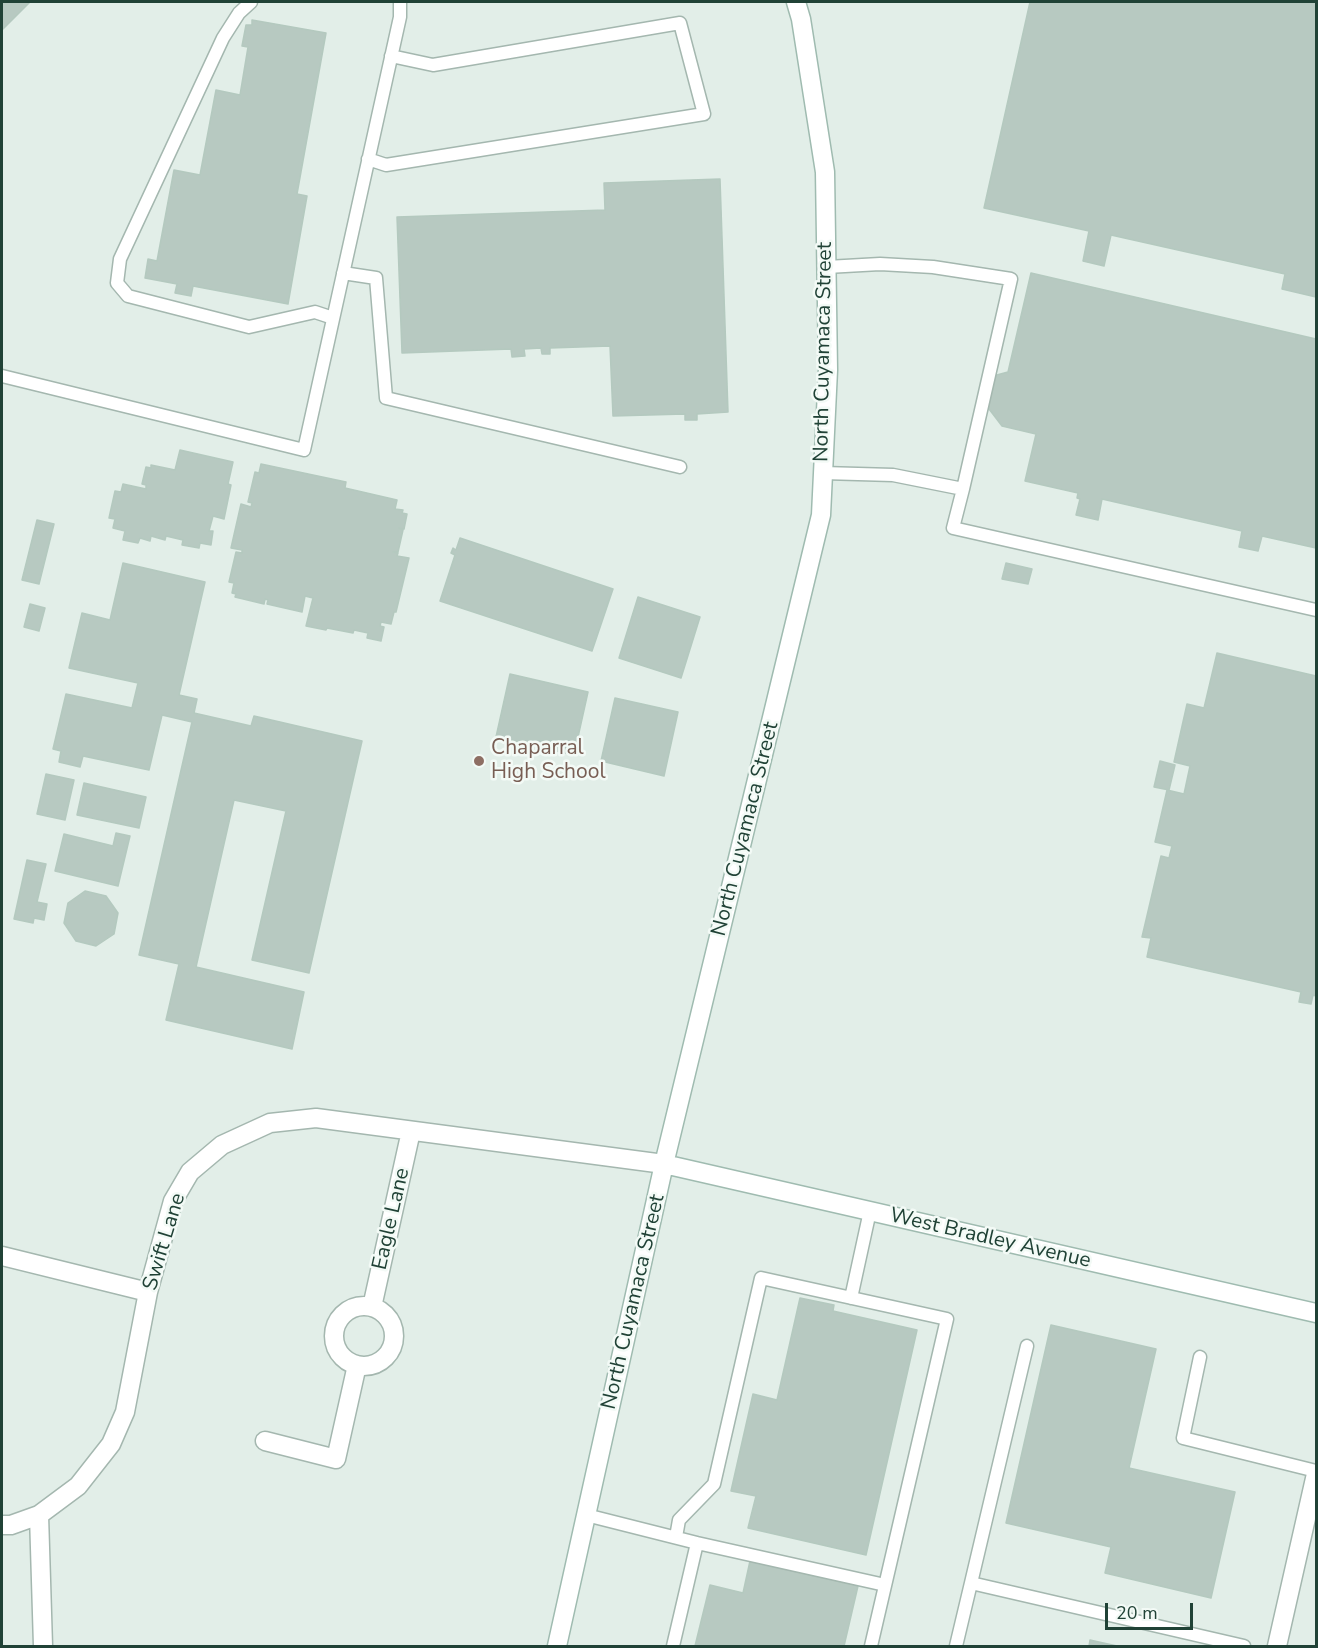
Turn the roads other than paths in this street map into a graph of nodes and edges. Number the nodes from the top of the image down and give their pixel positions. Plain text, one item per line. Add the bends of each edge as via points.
1 (252, 2) edge
2 (400, 2) edge
3 (796, 2) edge
4 (391, 56) junction
5 (368, 159) junction
6 (827, 267) junction
7 (343, 273) junction
8 (333, 318) junction
9 (2, 376) edge
10 (680, 467) dead end
11 (823, 473) junction
12 (963, 489) junction
13 (1317, 610) edge
14 (411, 1131) junction
15 (664, 1164) junction
16 (870, 1211) junction
17 (2, 1256) edge
18 (148, 1292) junction
19 (851, 1298) junction
20 (372, 1306) junction
21 (1317, 1313) edge
22 (1027, 1346) dead end
23 (1200, 1357) dead end
24 (357, 1365) junction
25 (265, 1441) dead end
26 (1317, 1472) edge
27 (39, 1515) junction
28 (586, 1515) junction
29 (2, 1525) edge
30 (676, 1537) junction
31 (697, 1542) junction
32 (971, 1583) junction
33 (885, 1586) junction
34 (43, 1647) edge
35 (557, 1647) edge
36 (674, 1647) edge
37 (871, 1647) edge
38 (956, 1647) edge
39 (1244, 1647) edge
40 (1277, 1647) edge

1 - 8 lane via 239,13 223,38 120,259 117,282 128,296 249,327 315,312
2 - 4 lane
3 - 6 main road, North Cuyamaca Street via 825,172
4 - 5 lane
4 - 5 lane via 433,65 680,23 704,114 386,165
5 - 7 lane
6 - 11 main road, North Cuyamaca Street
6 - 12 lane via 933,267 1011,279
7 - 8 lane
7 - 10 lane via 376,278 386,398
8 - 9 lane via 304,450
11 - 12 lane via 893,475
11 - 15 main road, North Cuyamaca Street via 821,515
12 - 13 lane via 953,528
14 - 15 main road, Swift Lane
14 - 18 main road, Swift Lane via 316,1118 270,1123 222,1145 190,1172 173,1201
14 - 20 main road, Eagle Lane
15 - 16 main road, West Bradley Avenue
15 - 28 main road, North Cuyamaca Street
16 - 19 lane
16 - 21 main road, West Bradley Avenue
17 - 18 main road
18 - 27 main road, Swift Lane via 124,1412 111,1444 78,1486
19 - 30 lane via 761,1278 714,1484 679,1520
19 - 33 lane via 947,1319
20 - 24 main road via 388,1316 394,1343 376,1364
20 - 24 main road via 362,1305 345,1312 335,1328 336,1347
22 - 32 lane
23 - 26 lane via 1183,1438
24 - 25 main road via 336,1459
26 - 40 main road
27 - 29 main road, Swift Lane
27 - 34 main road
28 - 30 lane
28 - 35 main road, North Cuyamaca Street
30 - 31 lane
31 - 33 lane
31 - 36 lane
32 - 38 lane
32 - 39 lane
33 - 37 lane

